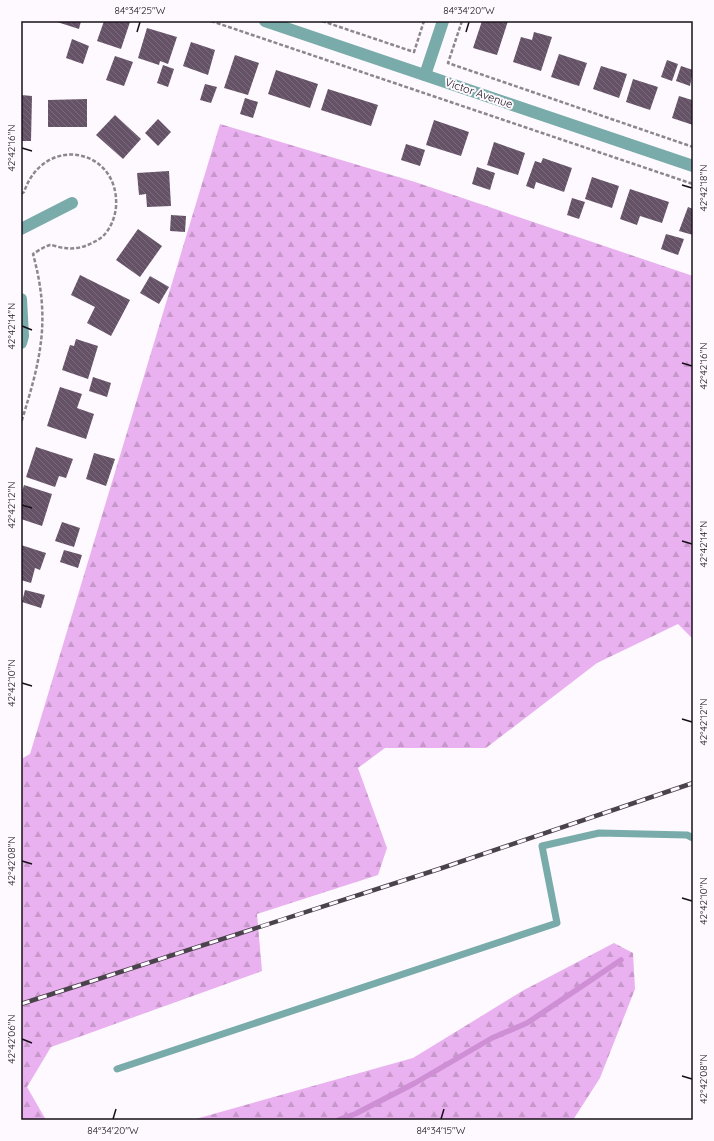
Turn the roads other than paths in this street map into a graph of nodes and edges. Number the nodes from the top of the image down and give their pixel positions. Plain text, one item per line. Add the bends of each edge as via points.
1 (265, 21) edge
2 (443, 21) edge
3 (425, 75) junction
4 (693, 166) edge
5 (72, 203) dead end
6 (21, 229) edge
7 (21, 299) edge
8 (21, 343) edge
9 (693, 838) edge
10 (117, 1069) dead end

1 - 3 street, Victor Avenue
2 - 3 street
3 - 4 street, Victor Avenue
5 - 6 street
7 - 8 street
9 - 10 lane via 686,835 599,833 542,846 557,923

